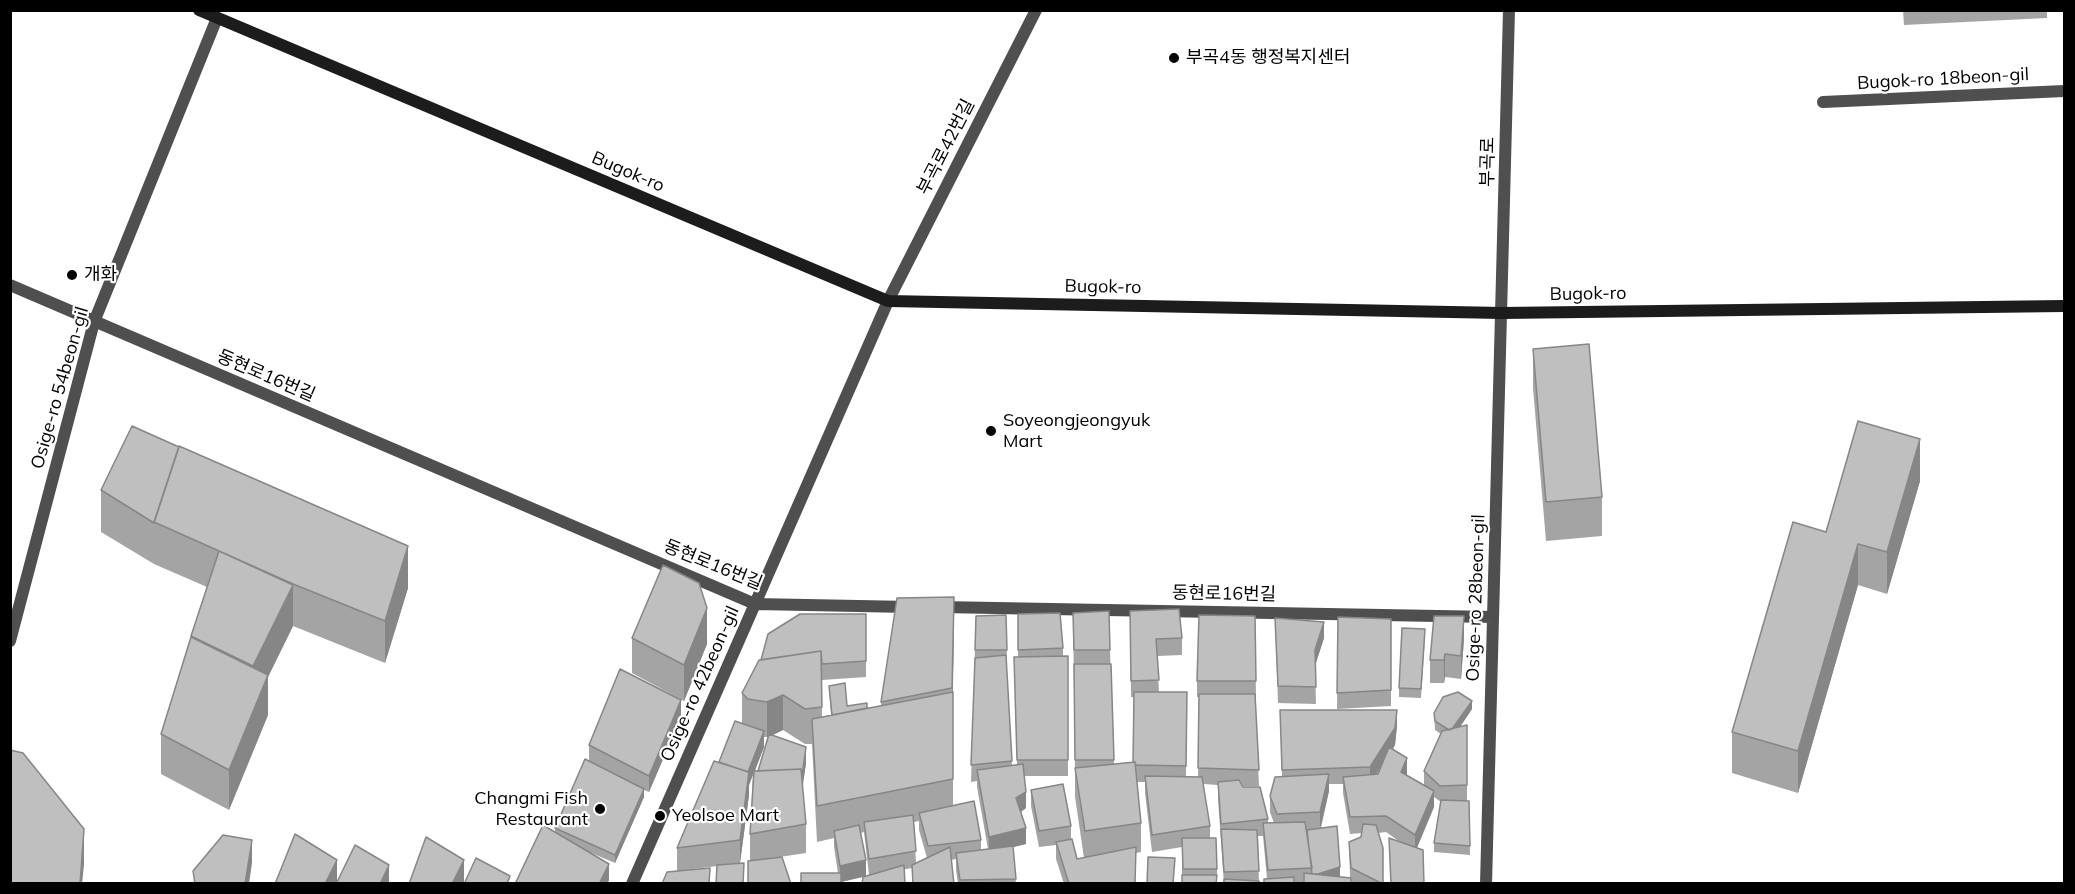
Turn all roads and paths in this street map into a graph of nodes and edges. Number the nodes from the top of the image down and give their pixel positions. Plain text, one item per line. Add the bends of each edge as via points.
1 (199, 10) edge
2 (1036, 10) edge
3 (1509, 10) edge
4 (217, 18) junction
5 (2064, 91) edge
6 (1824, 102) dead end
7 (10, 285) edge
8 (888, 301) junction
9 (2064, 306) edge
10 (1502, 314) junction
11 (94, 322) junction
12 (755, 604) junction
13 (1493, 617) junction
14 (10, 640) edge
15 (632, 884) edge
16 (1486, 884) edge

1 - 4 main road, Bugok-ro
2 - 8 street, 부곡로42번길
3 - 10 street, 부곡로
4 - 8 main road, Bugok-ro
4 - 11 street, Osige-ro 54beon-gil
5 - 6 street, Bugok-ro 18beon-gil
7 - 11 street, 동현로16번길
8 - 10 main road, Bugok-ro
8 - 12 street, Osige-ro 42beon-gil
9 - 10 main road, Bugok-ro
10 - 13 street, Osige-ro 28beon-gil
11 - 12 street, 동현로16번길
11 - 14 street, Osige-ro 54beon-gil
12 - 13 street, 동현로16번길
12 - 15 street, Osige-ro 42beon-gil
13 - 16 street, Osige-ro 28beon-gil

